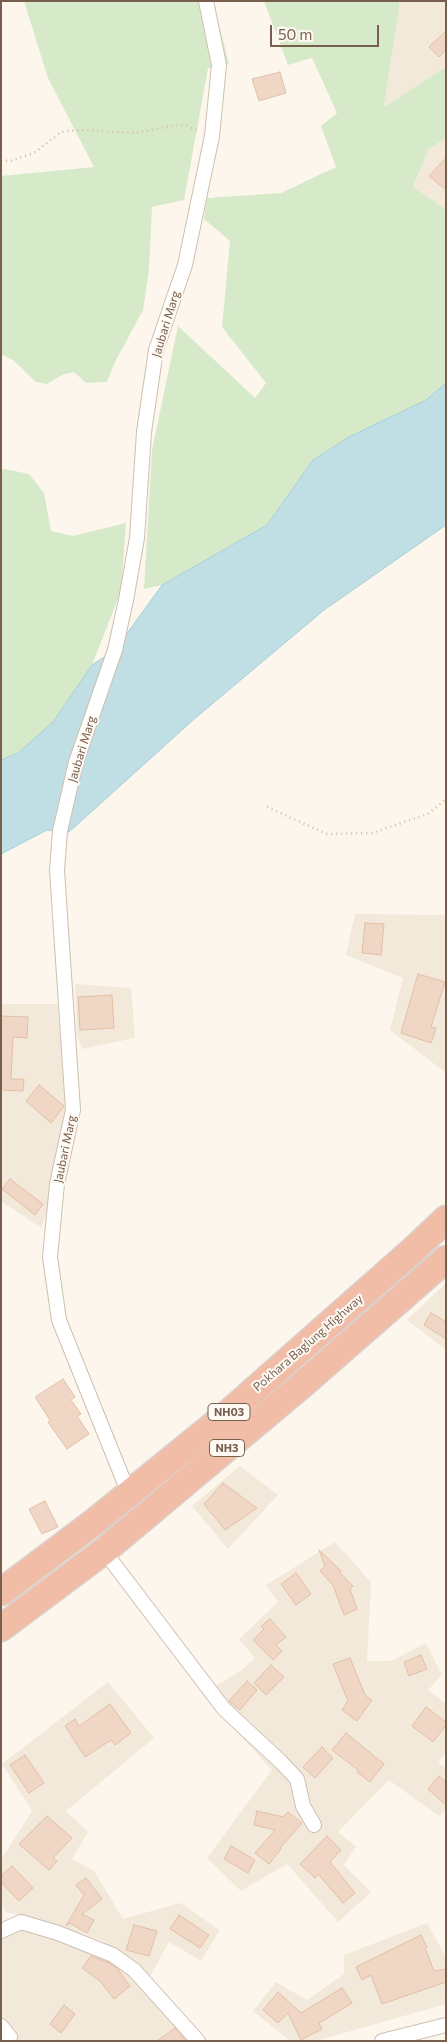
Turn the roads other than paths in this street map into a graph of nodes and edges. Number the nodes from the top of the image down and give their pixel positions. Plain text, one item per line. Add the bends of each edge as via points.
1 (206, 1) edge
2 (446, 1219) edge
3 (446, 1259) edge
4 (130, 1494) junction
5 (104, 1551) junction
6 (1, 1592) edge
7 (1, 1628) edge
8 (314, 1825) dead end
9 (1, 1931) edge
10 (446, 2025) edge
11 (1, 2026) edge
12 (8, 2041) edge
13 (198, 2041) edge
14 (382, 2041) edge

1 - 4 street, Jaubari Marg via 219,65 212,136 185,265 156,350 144,432 137,538 126,600 115,650 76,762 60,832 57,870 73,1110 57,1184 50,1257 59,1320
2 - 4 highway, Pokhara Baglung Highway / NH03 via 226,1415
3 - 5 highway, NH3
4 - 6 highway, Pokhara Baglung Highway / NH03
5 - 7 highway, NH3
5 - 8 street via 224,1710 297,1780 304,1806
9 - 13 street via 21,1922 113,1955 134,1970
10 - 14 street
11 - 12 street via 10,2037

